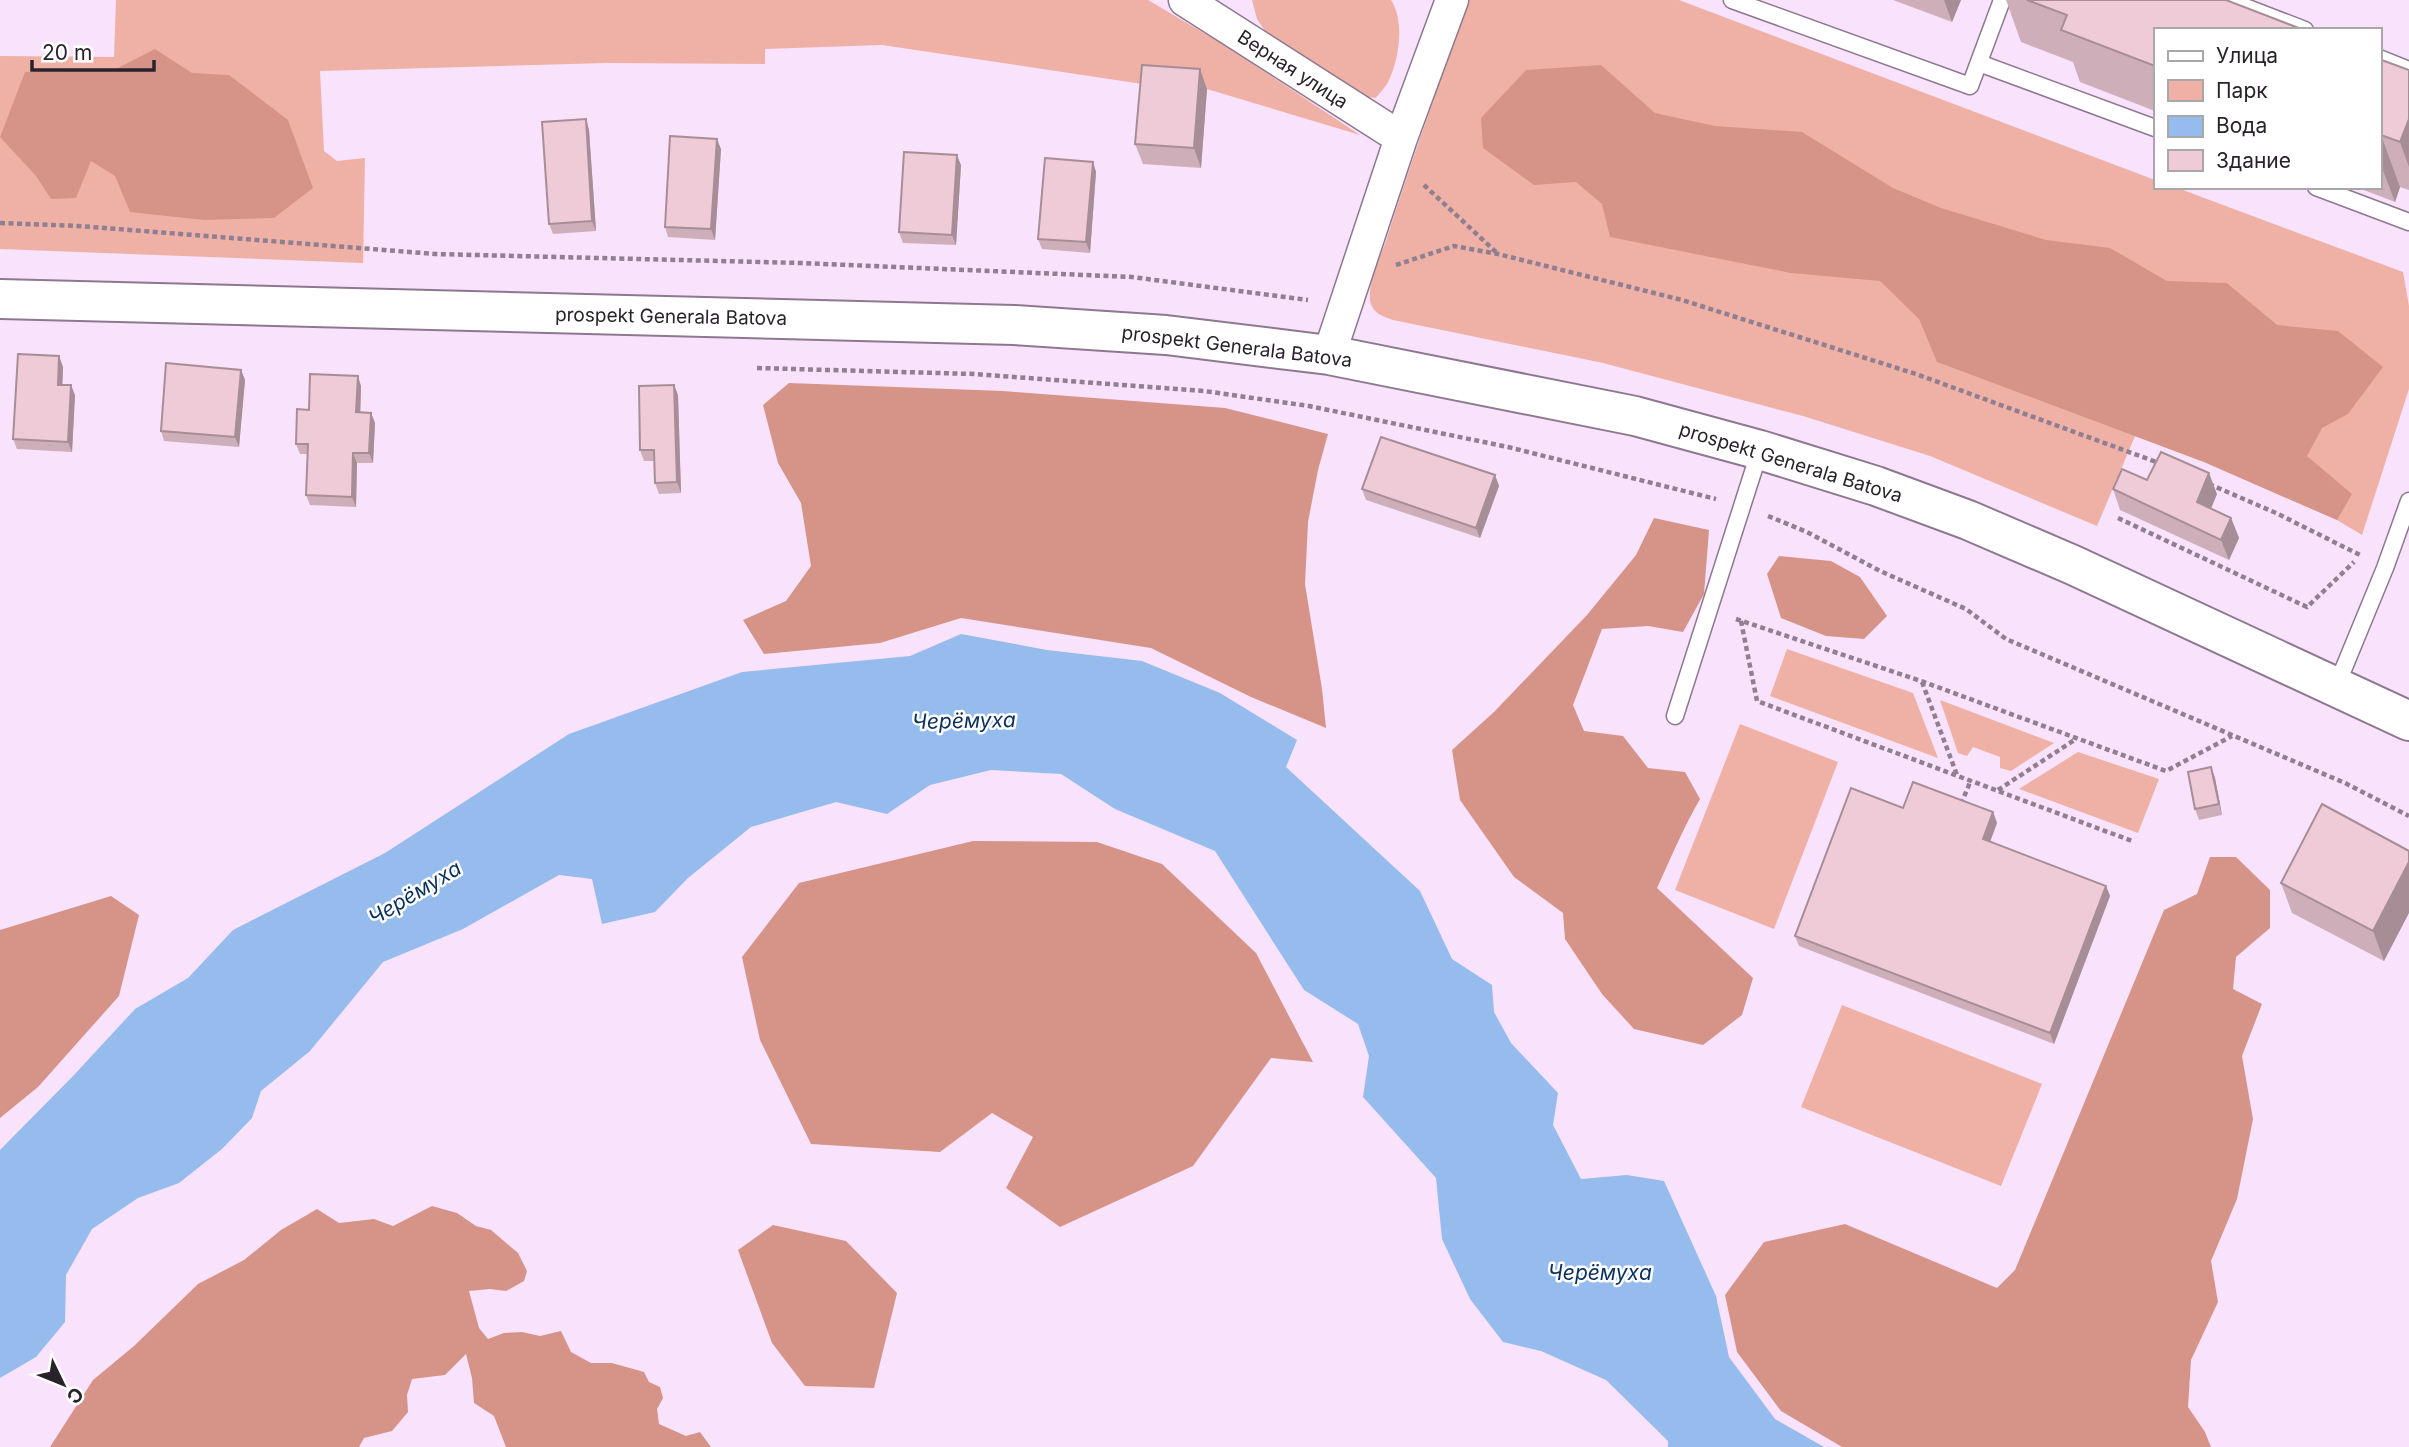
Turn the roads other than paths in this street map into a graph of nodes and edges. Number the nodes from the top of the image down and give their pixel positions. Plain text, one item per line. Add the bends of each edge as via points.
1 (1185, 0) edge
2 (1452, 0) edge
3 (1732, 0) edge
4 (2002, 0) edge
5 (2227, 0) edge
6 (2300, 28) edge
7 (2381, 59) edge
8 (1979, 63) junction
9 (2409, 70) edge
10 (2154, 128) edge
11 (1401, 138) junction
12 (2321, 189) edge
13 (2409, 222) edge
14 (0, 299) edge
15 (1329, 355) junction
16 (1760, 450) junction
17 (2409, 501) edge
18 (2336, 687) junction
19 (1675, 716) dead end
20 (2409, 720) edge

1 - 11 street, Верная улица
2 - 11 street
3 - 8 lane via 1970,86
4 - 8 lane
5 - 6 lane
7 - 9 lane
8 - 10 lane
11 - 15 street
12 - 13 lane
14 - 15 main road, prospekt Generala Batova via 1014,324 1166,335
15 - 16 main road, prospekt Generala Batova via 1635,416
16 - 18 main road, prospekt Generala Batova via 1968,520
16 - 19 lane
17 - 18 lane
18 - 20 main road, prospekt Generala Batova

